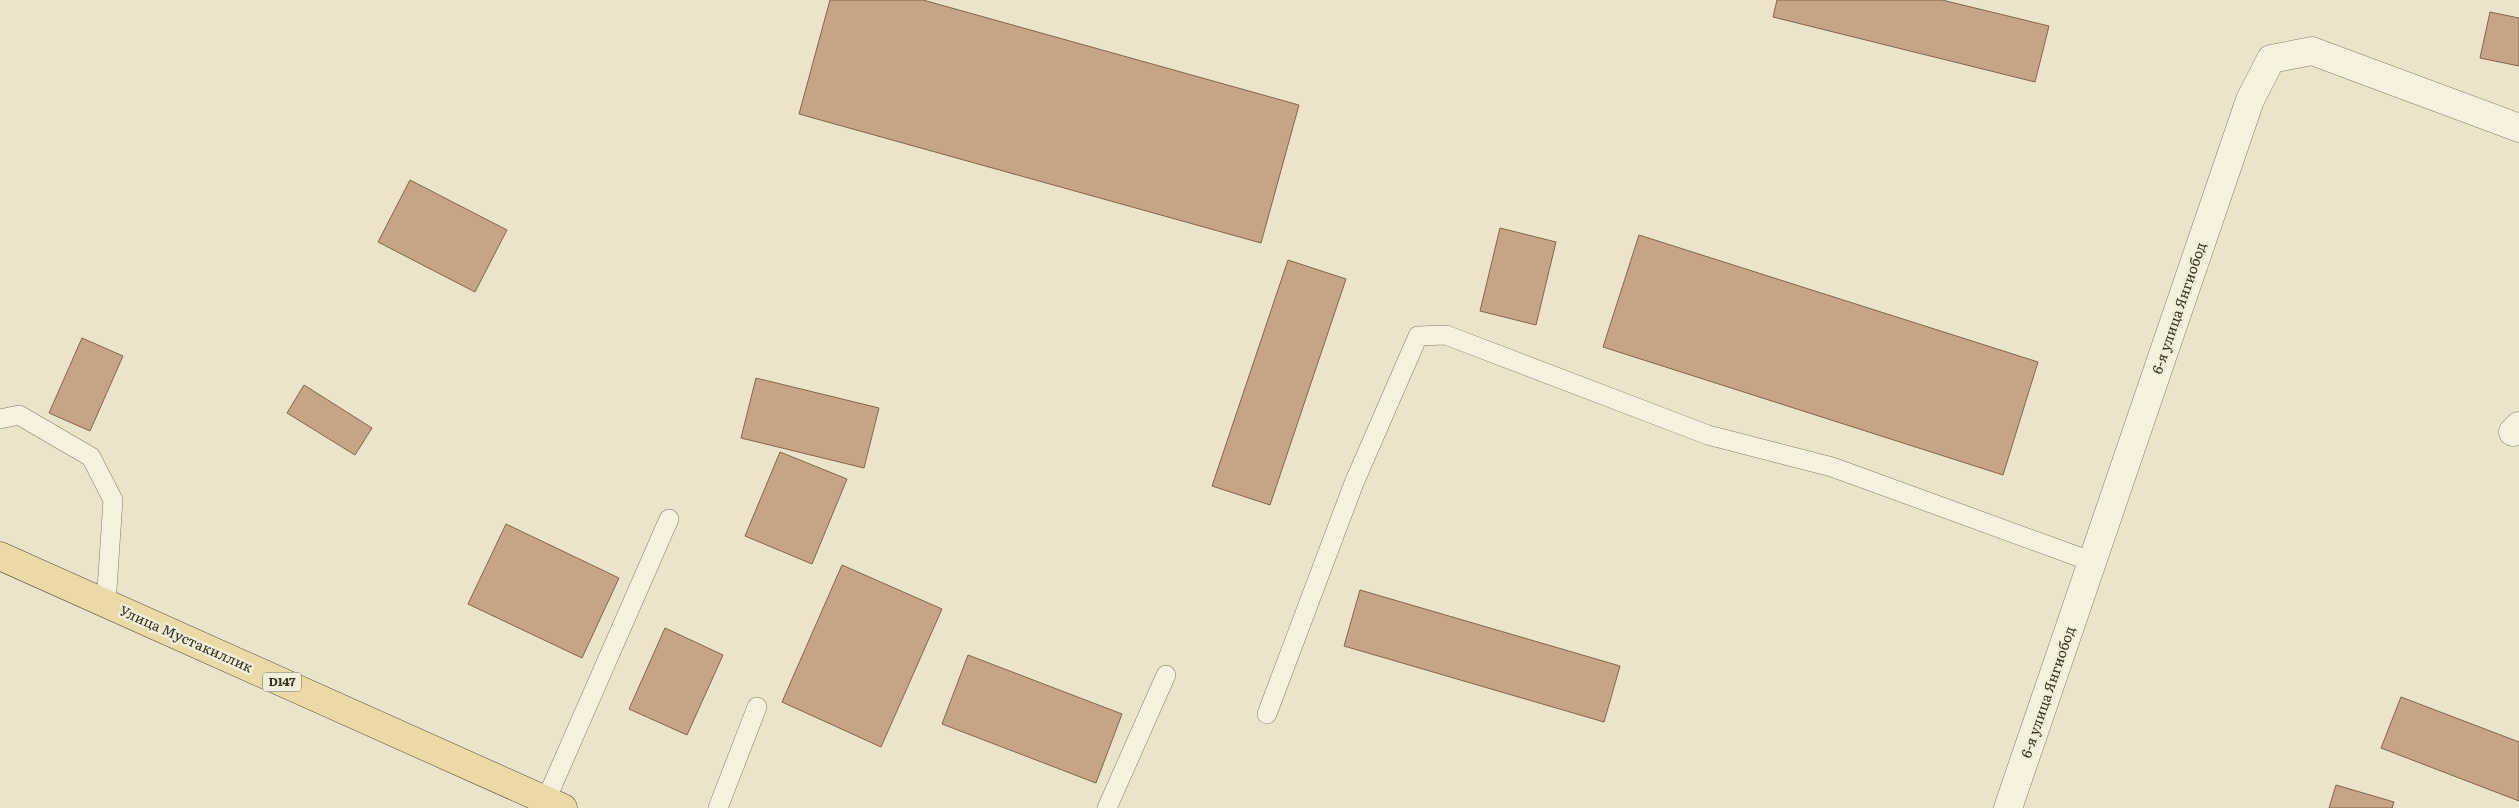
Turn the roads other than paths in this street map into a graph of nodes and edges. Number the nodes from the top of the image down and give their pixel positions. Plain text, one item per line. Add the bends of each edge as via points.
1 (2519, 128) edge
2 (0, 419) edge
3 (669, 519) dead end
4 (0, 556) edge
5 (2092, 562) junction
6 (106, 604) junction
7 (1166, 675) dead end
8 (757, 707) dead end
9 (1267, 714) dead end
10 (554, 804) edge
11 (718, 808) edge
12 (1107, 808) edge
13 (2008, 808) edge

1 - 5 street, 6-я улица Янгиобод via 2312,52 2271,59 2250,100
2 - 6 lane via 19,415 91,457 113,500
3 - 10 lane
4 - 6 main road, Улица Мустакиллик / D147
5 - 9 lane via 1832,467 1708,435 1446,335 1418,336 1354,483
5 - 13 street, 6-я улица Янгиобод
6 - 10 main road, Улица Мустакиллик / D147
7 - 12 lane
8 - 11 lane

